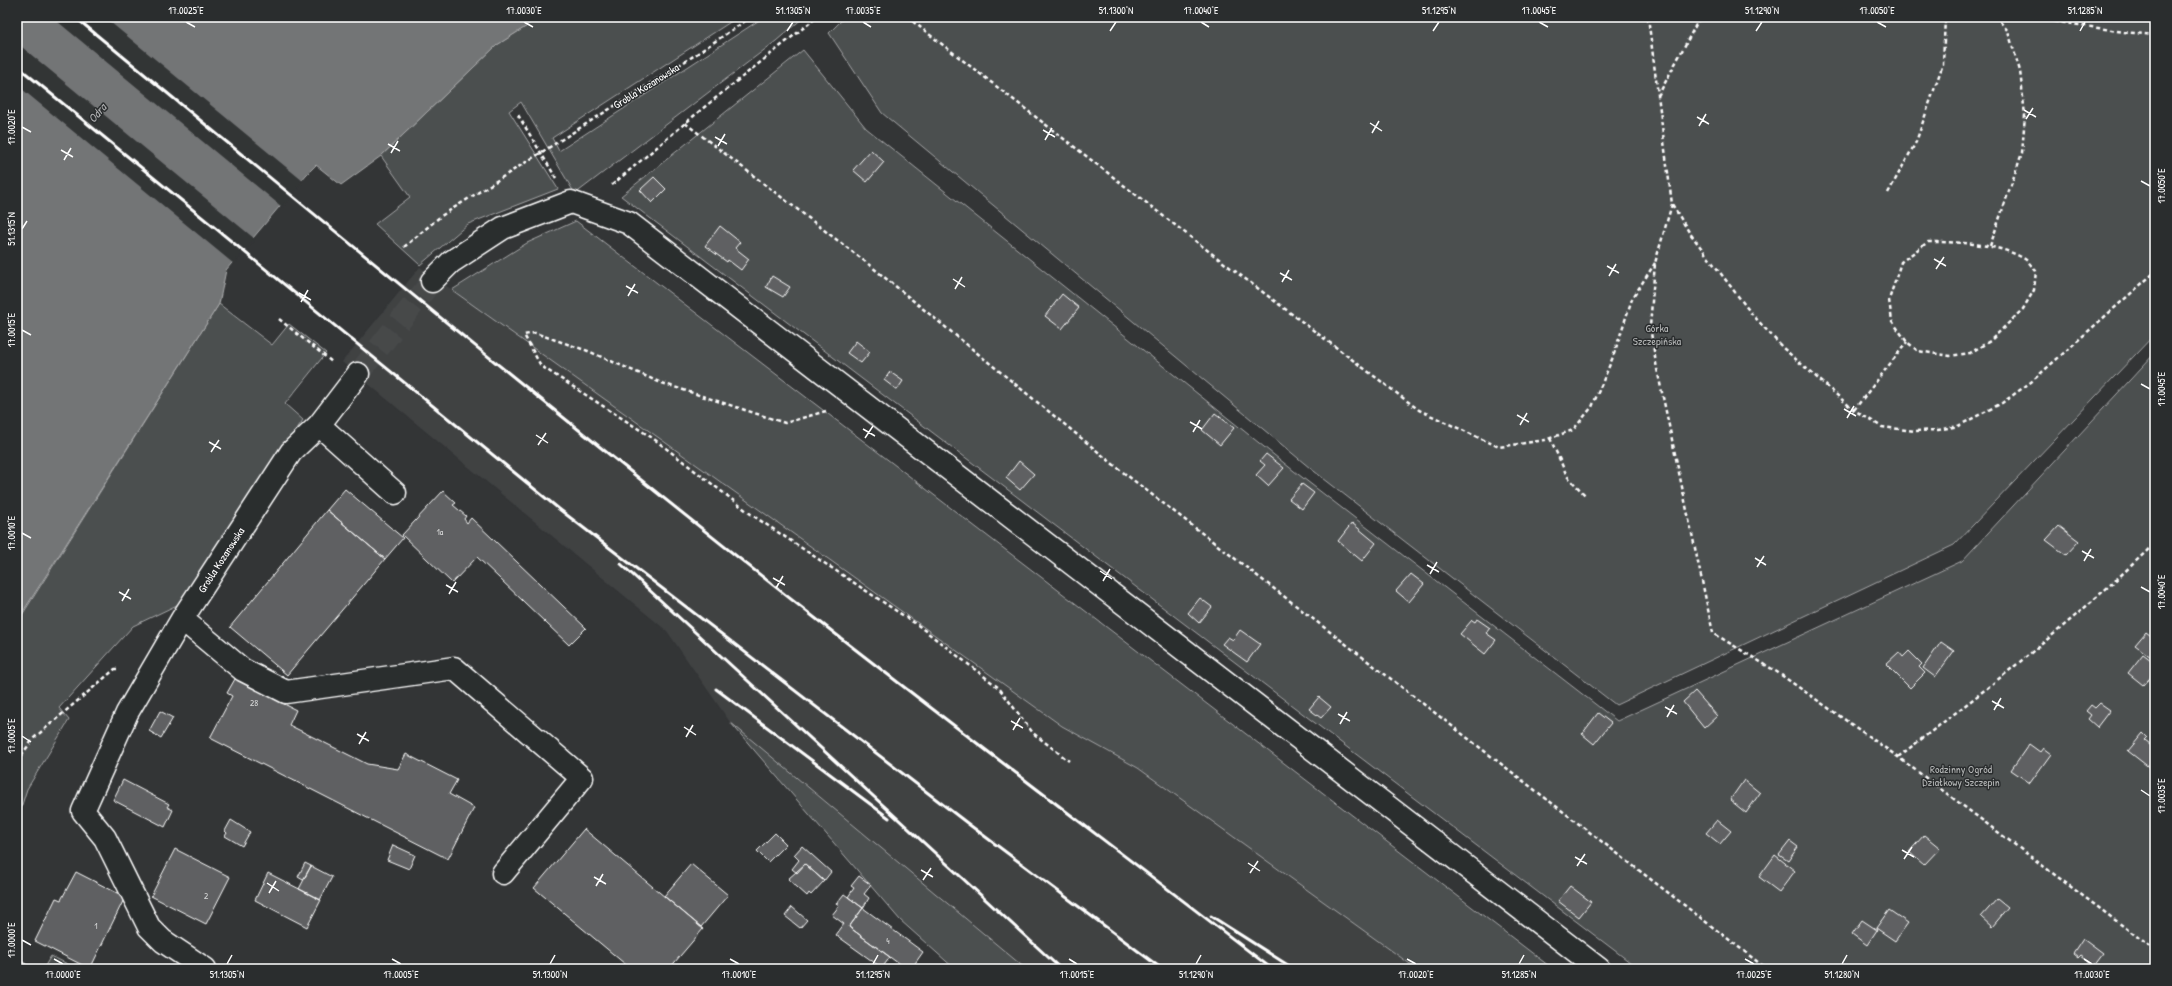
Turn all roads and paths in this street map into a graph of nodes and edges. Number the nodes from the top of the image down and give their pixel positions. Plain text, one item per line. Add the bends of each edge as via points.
1 (751, 17) edge
2 (817, 17) edge
3 (907, 17) edge
4 (1648, 17) edge
5 (1700, 17) edge
6 (1945, 17) edge
7 (1996, 17) edge
8 (2027, 17) edge
9 (2155, 34) edge
10 (1658, 96) junction
11 (518, 115) dead end
12 (685, 123) junction
13 (540, 153) junction
14 (1888, 193) dead end
15 (1672, 204) junction
16 (586, 208) junction
17 (1990, 246) junction
18 (404, 247) dead end
19 (1655, 262) junction
20 (2155, 272) edge
21 (432, 281) tunnel mouth
22 (279, 319) dead end
23 (1907, 342) junction
24 (325, 356) dead end
25 (358, 374) tunnel mouth
26 (852, 394) junction
27 (1854, 410) junction
28 (320, 424) junction
29 (1550, 438) junction
30 (395, 493) dead end
31 (1586, 496) dead end
32 (2155, 543) edge
33 (182, 619) junction
34 (154, 665) junction
35 (1898, 757) junction
36 (17, 761) edge
37 (1069, 761) dead end
38 (503, 873) dead end
39 (2155, 950) edge
40 (205, 969) edge
41 (1599, 969) edge
42 (1767, 969) edge

1 - 13 path, Grobla Kozanowska
2 - 12 path
3 - 29 path via 1211,253 1419,410 1499,447
4 - 10 path
5 - 10 path
6 - 14 path via 1942,64 1916,142
7 - 17 path via 2008,31 2020,71 2025,115 2022,153
8 - 9 path via 2124,32
10 - 15 path
11 - 13 path
12 - 16 path
12 - 42 path via 867,263 1124,473
13 - 18 path, Grobla Kozanowska via 441,216
15 - 19 path
15 - 27 path via 1689,232 1751,313 1783,348
16 - 21 street via 571,202 503,228 451,262
16 - 26 street via 629,223
17 - 23 path via 1928,242 1901,262 1889,300 1892,321
17 - 23 path via 2024,258 2036,272 2034,290 2023,309 1990,341 1970,353 1950,356 1932,354 1918,351
19 - 29 path via 1632,299 1613,357 1592,407 1573,430
19 - 35 path via 1651,334 1656,369 1713,633 1777,672
20 - 27 path via 2031,382 1976,418 1958,426 1915,432 1882,427
22 - 24 path
23 - 27 path
25 - 28 street, Grobla Kozanowska
26 - 37 path via 829,410 785,423 659,382 588,351 548,337 535,333 524,335 541,366 654,440 752,515 919,626 998,688 1033,733
26 - 41 street
28 - 30 street
28 - 33 street, Grobla Kozanowska via 291,452
29 - 31 path via 1567,476
32 - 35 path via 2113,584 2001,678
33 - 34 street, Grobla Kozanowska
33 - 38 street via 243,670 286,692 454,668 582,778
34 - 36 path via 116,669 34,738
34 - 40 street, Grobla Kozanowska via 127,712 83,811 105,838 149,926 163,941
35 - 39 path

